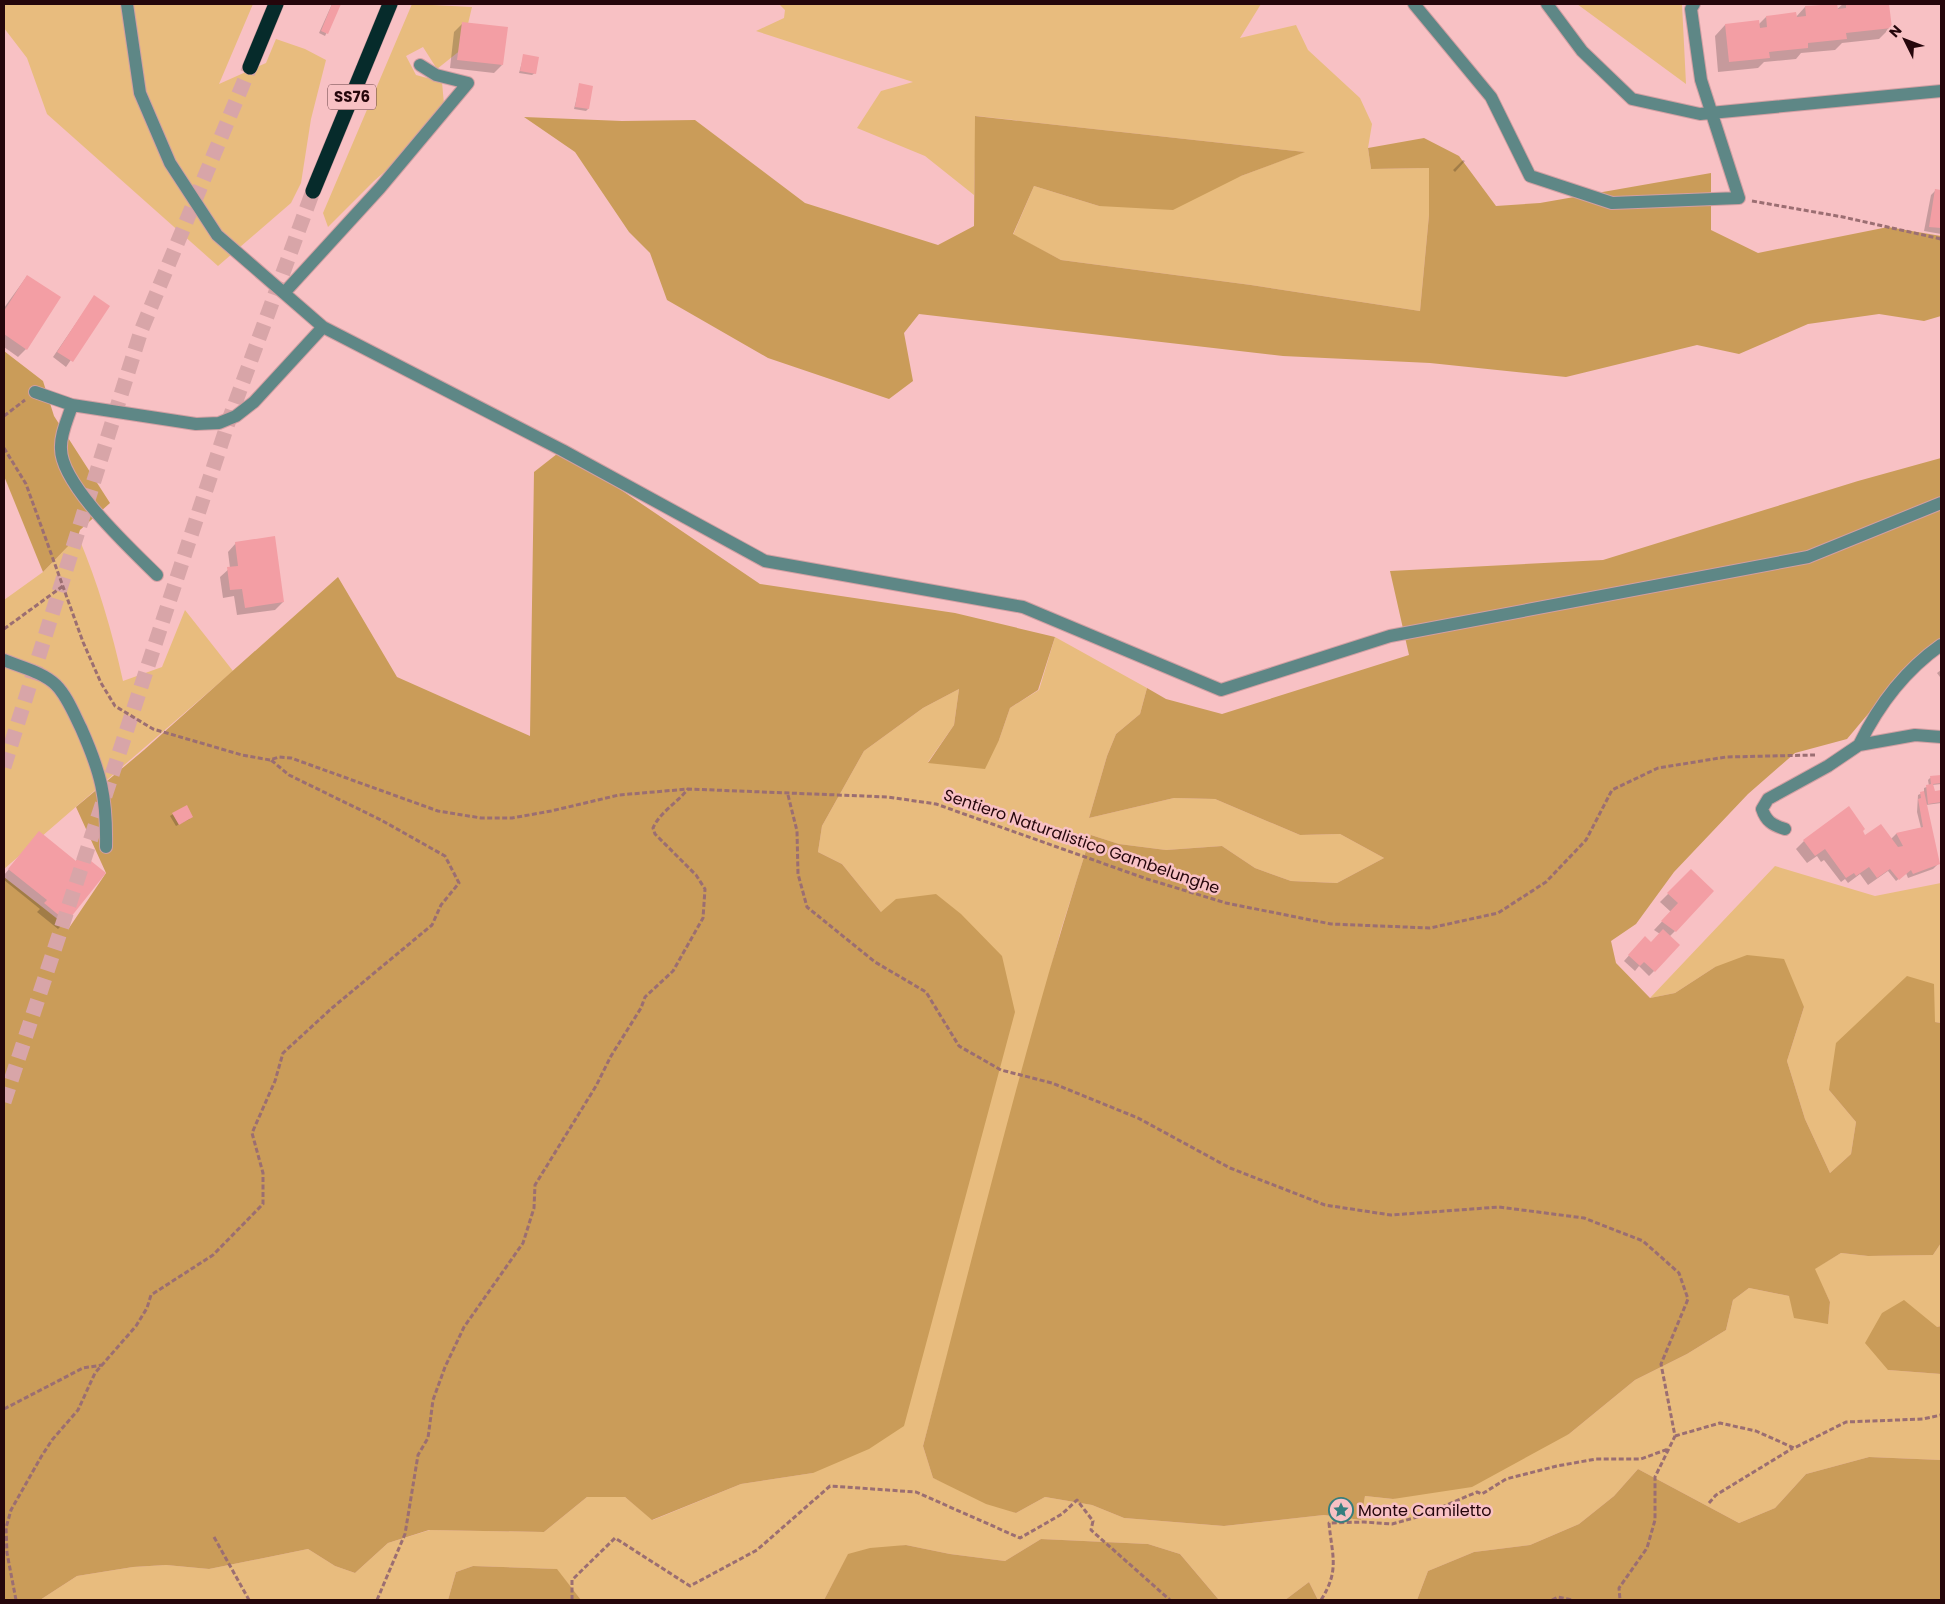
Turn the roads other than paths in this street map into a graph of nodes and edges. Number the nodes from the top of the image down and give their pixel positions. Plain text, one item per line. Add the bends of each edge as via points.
1 (127, 4) edge
2 (276, 4) edge
3 (390, 4) edge
4 (1414, 4) edge
5 (1547, 4) edge
6 (1694, 4) edge
7 (420, 65) dead end
8 (250, 67) tunnel mouth
9 (1941, 92) edge
10 (1712, 113) junction
11 (313, 191) tunnel mouth
12 (284, 292) junction
13 (323, 327) junction
14 (36, 392) road end
15 (72, 405) junction
16 (1941, 502) edge
17 (157, 575) dead end
18 (1941, 645) edge
19 (4, 660) edge
20 (1941, 737) edge
21 (1859, 744) junction
22 (1785, 829) dead end
23 (106, 847) dead end

1 - 12 street via 140,93 170,163 217,234
2 - 8 highway
3 - 11 highway, SS76
4 - 10 street via 1491,98 1530,176 1612,203 1739,198
5 - 10 street via 1582,52 1632,99 1700,114
6 - 10 street via 1691,8 1701,80
7 - 12 street via 436,75 468,83 380,188
9 - 10 street
12 - 13 street
13 - 15 street via 254,402 236,416 219,423 196,424
13 - 16 street via 562,450 765,561 1023,607 1221,690 1390,636 1808,557
14 - 15 street
15 - 17 street via 60,451 72,480 117,536
18 - 21 street via 1920,660 1892,689
19 - 23 street via 56,685 72,709 98,766 107,811
20 - 21 street via 1915,735
21 - 22 street via 1828,766 1768,799 1762,809 1765,818

